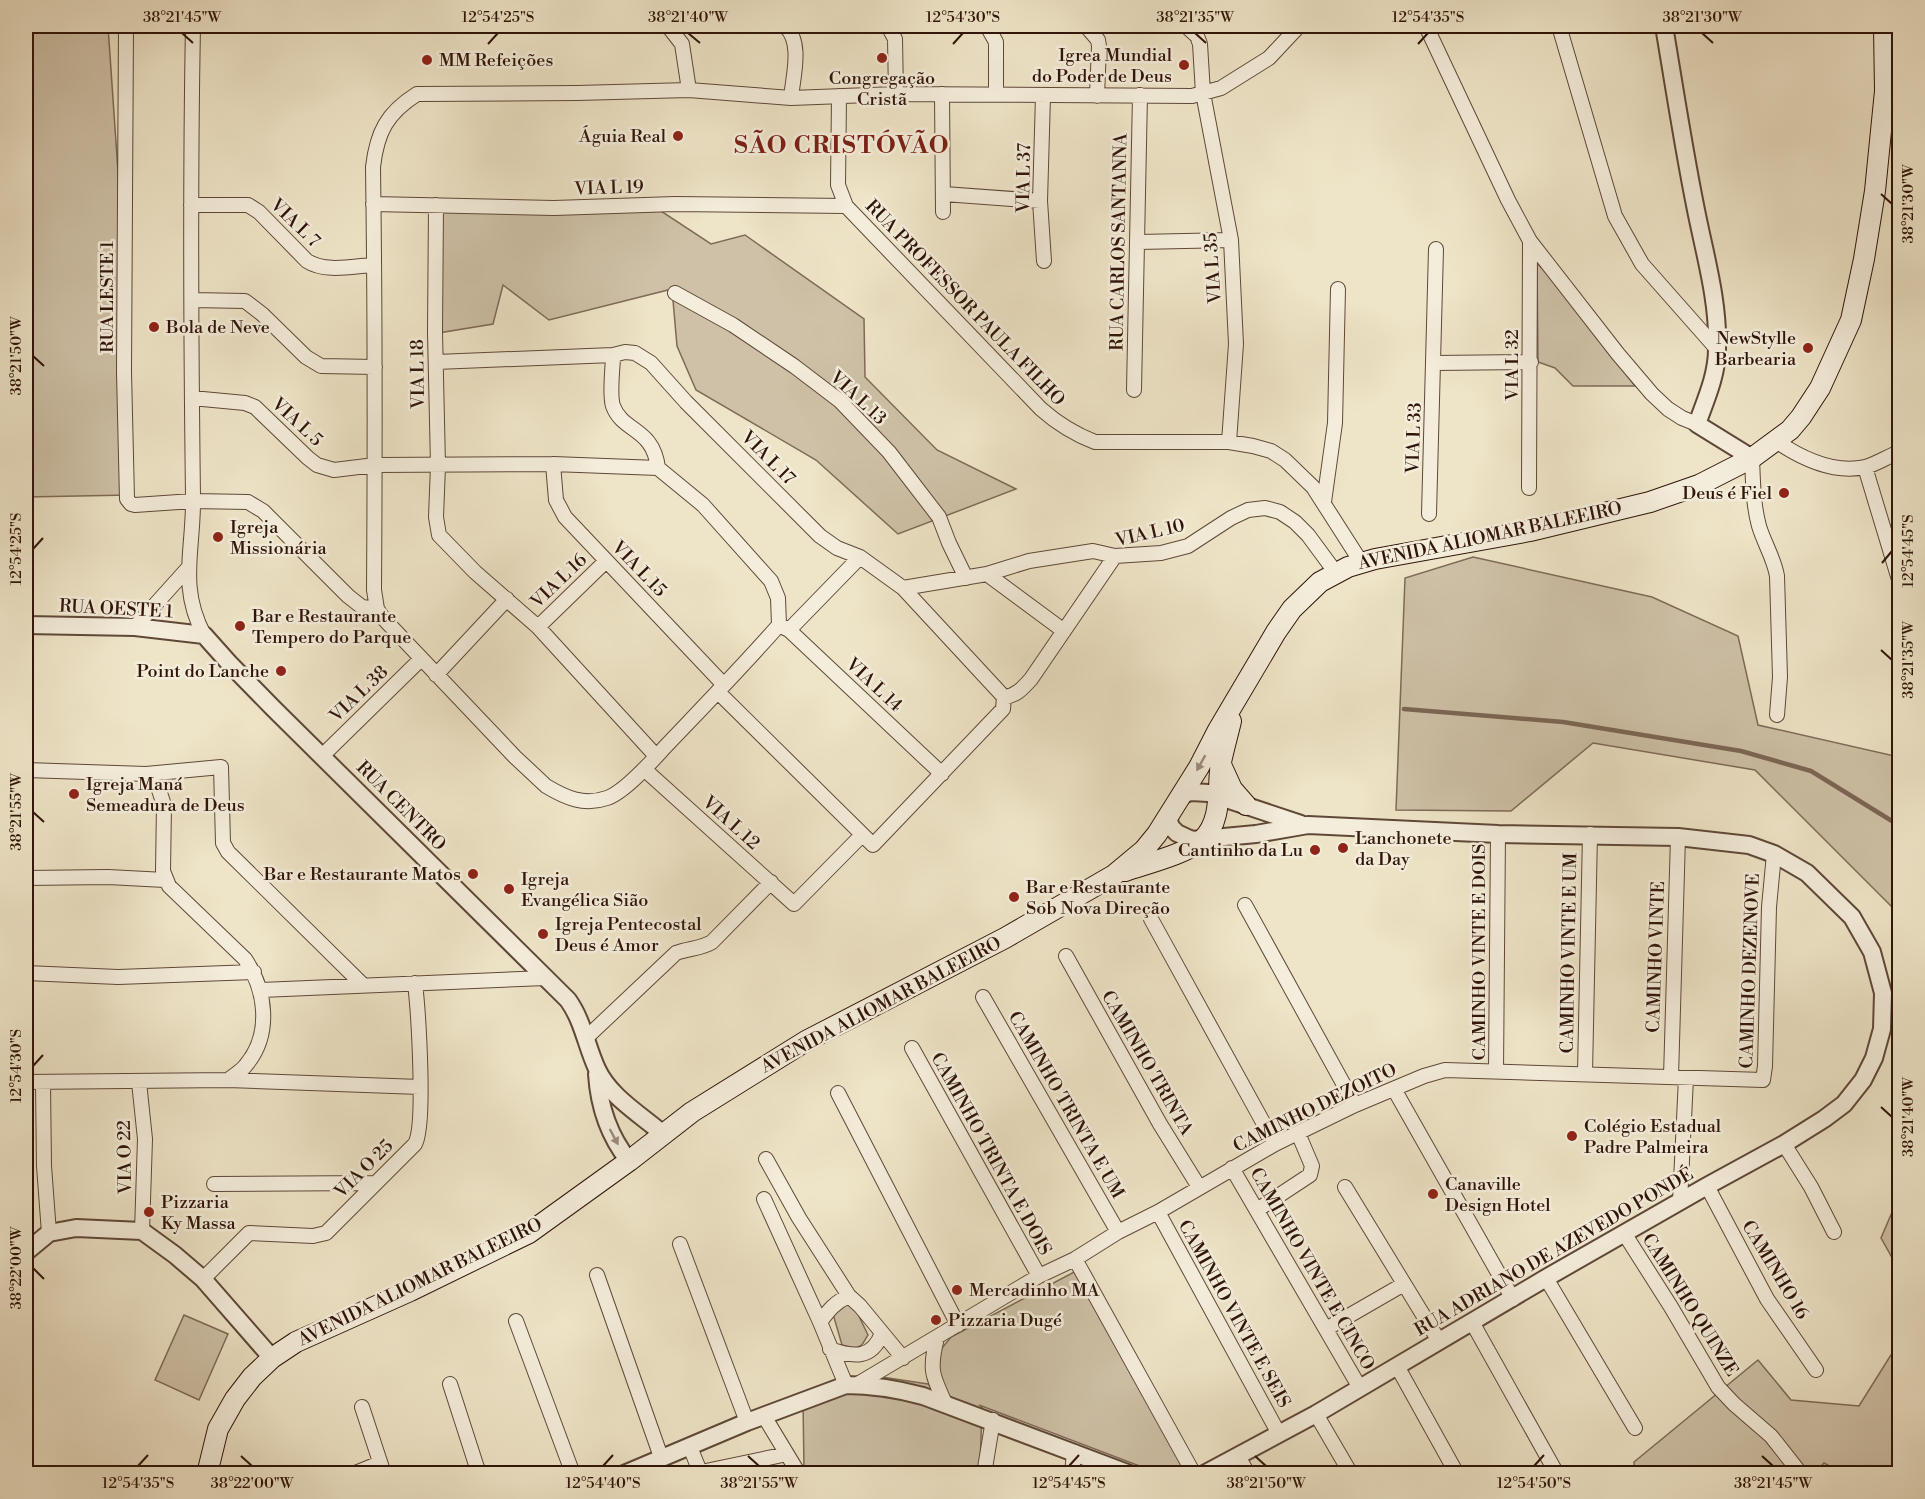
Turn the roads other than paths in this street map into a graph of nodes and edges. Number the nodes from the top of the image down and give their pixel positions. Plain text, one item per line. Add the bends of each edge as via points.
1 (126, 26) edge
2 (194, 26) edge
3 (668, 26) edge
4 (785, 26) edge
5 (888, 26) edge
6 (987, 26) edge
7 (1086, 26) edge
8 (1186, 26) edge
9 (1426, 26) edge
10 (1559, 26) edge
11 (1664, 26) edge
12 (1884, 26) edge
13 (1294, 27) edge
14 (689, 90) junction
15 (1203, 93) junction
16 (896, 94) junction
17 (942, 94) junction
18 (996, 94) junction
19 (1140, 95) junction
20 (840, 96) junction
21 (1043, 96) junction
22 (1096, 96) junction
23 (791, 98) junction
24 (944, 194) junction
25 (1040, 201) junction
26 (373, 204) junction
27 (191, 205) junction
28 (436, 205) junction
29 (846, 206) junction
30 (943, 212) dead end
31 (1232, 240) junction
32 (1530, 241) junction
33 (1138, 242) junction
34 (1436, 249) dead end
35 (1044, 261) dead end
36 (374, 265) junction
37 (1338, 289) dead end
38 (675, 293) dead end
39 (192, 300) junction
40 (1718, 349) junction
41 (613, 355) junction
42 (436, 362) junction
43 (1531, 362) junction
44 (1434, 363) junction
45 (375, 367) junction
46 (1134, 390) dead end
47 (192, 398) junction
48 (1697, 423) junction
49 (1776, 441) junction
50 (1229, 442) junction
51 (1899, 452) edge
52 (1752, 459) junction
53 (553, 464) junction
54 (375, 465) junction
55 (438, 465) junction
56 (1865, 467) junction
57 (658, 468) junction
58 (1529, 488) dead end
59 (193, 501) junction
60 (1324, 502) junction
61 (1429, 514) dead end
62 (1115, 556) junction
63 (860, 557) junction
64 (606, 561) junction
65 (1361, 562) junction
66 (189, 567) junction
67 (1336, 573) junction
68 (987, 574) junction
69 (966, 578) junction
70 (1899, 583) edge
71 (903, 588) junction
72 (507, 599) junction
73 (377, 609) junction
74 (26, 625) edge
75 (135, 627) junction
76 (538, 627) junction
77 (784, 627) junction
78 (1064, 631) junction
79 (204, 635) junction
80 (421, 659) junction
81 (436, 675) junction
82 (721, 689) junction
83 (1240, 693) junction
84 (1003, 703) junction
85 (1777, 715) dead end
86 (322, 756) junction
87 (656, 756) junction
88 (1221, 763) junction
89 (644, 769) junction
90 (26, 770) edge
91 (146, 774) junction
92 (942, 774) junction
93 (1182, 795) junction
94 (1219, 796) junction
95 (1246, 805) junction
96 (1168, 817) junction
97 (1308, 825) junction
98 (1498, 834) junction
99 (1590, 834) junction
100 (1205, 837) junction
101 (1678, 837) junction
102 (868, 840) junction
103 (1774, 854) junction
104 (1114, 875) junction
105 (26, 878) edge
106 (165, 880) junction
107 (771, 882) junction
108 (794, 904) joint
109 (1245, 905) dead end
110 (1151, 919) dead end
111 (1066, 956) dead end
112 (254, 972) junction
113 (26, 973) edge
114 (546, 978) junction
115 (415, 983) junction
116 (364, 986) junction
117 (261, 990) junction
118 (983, 997) dead end
119 (586, 1038) junction
120 (912, 1048) dead end
121 (1496, 1071) junction
122 (1585, 1073) junction
123 (1671, 1077) junction
124 (1686, 1078) junction
125 (228, 1080) junction
126 (1753, 1080) joint
127 (26, 1082) edge
128 (139, 1082) junction
129 (43, 1083) junction
130 (420, 1087) junction
131 (1394, 1089) junction
132 (838, 1093) dead end
133 (609, 1101) junction
134 (1355, 1105) junction
135 (1298, 1133) junction
136 (663, 1134) junction
137 (1275, 1144) junction
138 (1784, 1144) junction
139 (766, 1159) dead end
140 (629, 1161) junction
141 (1232, 1168) junction
142 (375, 1183) junction
143 (214, 1184) dead end
144 (1707, 1186) junction
145 (1198, 1187) junction
146 (1345, 1187) dead end
147 (764, 1198) dead end
148 (1680, 1202) junction
149 (1257, 1210) junction
150 (1158, 1212) junction
151 (142, 1231) junction
152 (1118, 1232) junction
153 (1834, 1232) dead end
154 (49, 1233) junction
155 (1624, 1233) junction
156 (680, 1244) dead end
157 (26, 1252) edge
158 (1075, 1259) junction
159 (597, 1275) dead end
160 (1039, 1276) junction
161 (1546, 1278) junction
162 (203, 1279) junction
163 (1404, 1284) junction
164 (849, 1296) junction
165 (1513, 1299) junction
166 (516, 1321) dead end
167 (820, 1322) junction
168 (1472, 1322) junction
169 (958, 1325) junction
170 (1326, 1329) junction
171 (882, 1333) junction
172 (937, 1338) junction
173 (1439, 1341) junction
174 (830, 1349) junction
175 (272, 1358) junction
176 (903, 1358) junction
177 (1396, 1366) junction
178 (1816, 1370) dead end
179 (450, 1384) dead end
180 (851, 1385) junction
181 (1360, 1388) junction
182 (945, 1403) junction
183 (362, 1407) dead end
184 (1316, 1414) junction
185 (764, 1416) junction
186 (993, 1420) junction
187 (747, 1422) junction
188 (1635, 1428) dead end
189 (1279, 1434) junction
190 (690, 1447) junction
191 (1074, 1452) junction
192 (787, 1454) junction
193 (1238, 1456) junction
194 (661, 1457) junction
195 (382, 1468) edge
196 (207, 1473) edge
197 (353, 1473) edge
198 (479, 1473) edge
199 (573, 1473) edge
200 (624, 1473) edge
201 (701, 1473) edge
202 (800, 1473) edge
203 (984, 1473) edge
204 (1072, 1473) edge
205 (1130, 1473) edge
206 (1194, 1473) edge
207 (1204, 1473) edge
208 (1248, 1473) edge
209 (1351, 1473) edge
210 (1457, 1473) edge
211 (1557, 1473) edge
212 (1801, 1473) edge

1 - 59 street, RUA LESTE 1 via 127,499 135,505
2 - 27 street, RUA CENTRO
3 - 14 street via 682,44
4 - 23 street via 796,48
5 - 16 street via 895,39
6 - 18 street via 996,42
7 - 22 street via 1099,46
8 - 15 street, VIA L 35 via 1200,44
9 - 32 street
10 - 40 street via 1615,216 1642,264
11 - 40 street via 1713,294
12 - 49 main road, AVENIDA ALIOMAR BALEEIRO via 1885,91 1875,191 1851,320 1811,404
13 - 15 street via 1269,58 1234,81
14 - 23 street
14 - 26 street via 417,94 392,114 375,147
15 - 19 street
15 - 31 street, VIA L 35
16 - 17 street
16 - 20 street
17 - 18 street
17 - 24 street
18 - 21 street
19 - 22 street
19 - 33 street, RUA CARLOS SANTANNA
20 - 23 street
20 - 29 street, RUA PROFESSOR PAULA FILHO via 838,185
21 - 22 street
21 - 25 street, VIA L 37
24 - 25 street
24 - 30 street
25 - 35 street, VIA L 37
26 - 28 street, VIA L 19
26 - 36 street
27 - 36 street, VIA L 7 via 248,205 314,265
27 - 39 street, RUA CENTRO
28 - 29 street, VIA L 19
28 - 42 street, VIA L 18
29 - 50 street, RUA PROFESSOR PAULA FILHO via 1041,409 1068,430 1095,442
31 - 33 street
31 - 50 street, VIA L 35 via 1236,344
32 - 43 street, VIA L 32
32 - 48 street via 1652,393 1668,409
33 - 46 street, RUA CARLOS SANTANNA
34 - 44 street, VIA L 33
36 - 45 street
37 - 60 street via 1335,423
38 - 69 street, VIA L 13 via 733,325 840,401 889,452 939,517
39 - 45 street via 245,301 321,366
39 - 47 street, RUA CENTRO
40 - 48 street via 1712,383
41 - 42 street, VIA L 17
41 - 57 street via 612,405 651,444
41 - 63 street, VIA L 17 via 635,353 651,363 820,536
42 - 55 street, VIA L 18
43 - 44 street
43 - 58 street, VIA L 32
44 - 61 street, VIA L 33
45 - 54 street
47 - 54 street, VIA L 5 via 255,407 308,458 324,468
47 - 59 street, RUA CENTRO
48 - 52 street
49 - 52 main road, AVENIDA ALIOMAR BALEEIRO
49 - 56 street via 1812,462
50 - 60 street, RUA PROFESSOR PAULA FILHO via 1271,451 1298,471
51 - 56 street
52 - 65 main road, AVENIDA ALIOMAR BALEEIRO via 1650,502 1530,531
52 - 85 street via 1758,522 1777,576
53 - 55 street, VIA L 5
53 - 57 street, VIA L 5
53 - 64 street, VIA L 15 via 560,511
54 - 55 street, VIA L 5
54 - 73 street
55 - 72 street, VIA L 18 via 436,517 440,535
56 - 70 street
57 - 77 street via 703,505 771,581
59 - 66 street, RUA CENTRO
59 - 73 street via 248,502 256,506 348,596 362,607
60 - 65 street, RUA PROFESSOR PAULA FILHO
62 - 67 street, VIA L 10 via 1188,546 1231,518 1265,508 1295,522
62 - 68 street via 1093,550 1029,561
62 - 78 street, VIA L 10
63 - 71 street, VIA L 17
63 - 77 street
64 - 76 street, VIA L 16
64 - 82 street, VIA L 15
65 - 67 main road, AVENIDA ALIOMAR BALEEIRO
66 - 75 street
66 - 79 street, RUA CENTRO via 191,604
67 - 83 main road, AVENIDA ALIOMAR BALEEIRO via 1320,582 1292,609
68 - 69 street
68 - 78 street
69 - 71 street
71 - 84 street, VIA L 17
72 - 76 street
72 - 81 street
73 - 80 street
74 - 75 street, RUA OESTE 1
75 - 79 street, RUA OESTE 1
76 - 87 street
77 - 82 street
77 - 92 street, VIA L 14
78 - 84 street, VIA L 10 via 1024,687
79 - 86 street, RUA CENTRO
80 - 81 street
80 - 86 street, VIA L 38
81 - 89 street via 515,757 561,795 584,802 610,797
82 - 87 street
82 - 102 street
83 - 88 main road, AVENIDA ALIOMAR BALEEIRO
83 -> 93 main road, AVENIDA ALIOMAR BALEEIRO
84 - 92 street, VIA L 10
86 - 114 street, RUA CENTRO
87 - 89 street
88 - 94 main road, AVENIDA ALIOMAR BALEEIRO
88 - 95 main road via 1232,789
89 - 107 street, VIA L 12
90 - 91 street
91 - 106 street via 157,784 164,805
91 - 116 street via 221,766 224,843 228,852
92 - 102 street, VIA L 10
93 - 94 street, RUA ADRIANO DE AZEVEDO PONDÉ via 1198,792
93 - 96 main road, AVENIDA ALIOMAR BALEEIRO
94 - 95 street, RUA ADRIANO DE AZEVEDO PONDÉ
94 - 100 main road, AVENIDA ALIOMAR BALEEIRO via 1217,812
95 - 97 street, RUA ADRIANO DE AZEVEDO PONDÉ
96 - 100 street, RUA ADRIANO DE AZEVEDO PONDÉ via 1171,827 1185,838
96 - 104 main road, AVENIDA ALIOMAR BALEEIRO via 1144,850
97 - 98 street, RUA ADRIANO DE AZEVEDO PONDÉ
97 - 100 street, RUA ADRIANO DE AZEVEDO PONDÉ
98 - 99 street, RUA ADRIANO DE AZEVEDO PONDÉ
98 - 121 street, CAMINHO VINTE E DOIS
99 - 101 street, RUA ADRIANO DE AZEVEDO PONDÉ
99 - 122 street, CAMINHO VINTE E UM
100 - 104 main road, AVENIDA ALIOMAR BALEEIRO via 1176,853
101 - 103 street, RUA ADRIANO DE AZEVEDO PONDÉ via 1749,845
101 - 123 street, CAMINHO VINTE
102 - 108 street, VIA L 10
103 - 126 street, CAMINHO DEZENOVE via 1764,1077
103 - 138 street, RUA ADRIANO DE AZEVEDO PONDÉ via 1807,873 1852,917 1872,952 1882,993 1882,1029 1863,1080 1844,1104
104 - 136 main road, AVENIDA ALIOMAR BALEEIRO via 1005,938 806,1041
105 - 106 street
106 - 112 street
107 - 108 street, VIA L 12
107 - 119 street via 712,942 676,954
109 - 134 street
110 - 137 street
111 - 145 street, CAMINHO TRINTA
112 - 113 street via 118,977
112 - 117 street
114 - 115 street
114 - 119 street, RUA CENTRO via 578,1013
115 - 116 street
115 - 130 street, VIA O 25
116 - 117 street
117 - 125 street via 260,1042 245,1067
118 - 152 street, CAMINHO TRINTA E UM
119 - 133 street, RUA CENTRO
120 - 160 street, CAMINHO TRINTA E DOIS
121 - 122 street, CAMINHO DEZOITO
121 - 131 street, CAMINHO DEZOITO via 1445,1070
122 - 123 street, CAMINHO DEZOITO
123 - 124 street, CAMINHO DEZOITO
124 - 126 street, CAMINHO DEZOITO
124 - 148 street
125 - 128 street
125 - 130 street
127 - 129 street
128 - 129 street
128 - 151 street, VIA O 22 via 145,1139
129 - 154 street
130 - 142 street, VIA O 25 via 418,1138
131 - 134 street, CAMINHO DEZOITO
131 - 165 street
132 - 169 street
133 - 136 street, RUA CENTRO
133 -> 140 street, RUA CENTRO via 609,1130
134 - 135 street, CAMINHO DEZOITO
135 - 137 street, CAMINHO DEZOITO
135 - 149 street via 1312,1166 1310,1174
136 - 140 main road, AVENIDA ALIOMAR BALEEIRO
137 - 141 street, CAMINHO DEZOITO
138 - 144 street, RUA ADRIANO DE AZEVEDO PONDÉ
138 - 153 street
139 - 164 street
140 - 175 main road, AVENIDA ALIOMAR BALEEIRO via 529,1233 296,1342
141 - 145 street, CAMINHO DEZOITO
141 - 149 street, CAMINHO VINTE E CINCO
142 - 143 street
142 - 162 street, VIA O 25 via 326,1233 249,1233
144 - 148 street, RUA ADRIANO DE AZEVEDO PONDÉ
144 - 178 street, CAMINHO 16 via 1767,1299
145 - 150 street, CAMINHO DEZOITO
146 - 163 street
147 - 167 street
148 - 155 street, RUA ADRIANO DE AZEVEDO PONDÉ
149 - 170 street, CAMINHO VINTE E CINCO
150 - 152 street, CAMINHO DEZOITO
150 - 189 street, CAMINHO VINTE E SEIS
151 - 154 street via 76,1228
151 - 162 street
152 - 158 street, CAMINHO DEZOITO
154 - 157 street
155 - 161 street, RUA ADRIANO DE AZEVEDO PONDÉ
155 - 212 street, CAMINHO QUINZE via 1718,1387 1771,1436
156 - 187 street
158 - 160 street, CAMINHO DEZOITO
158 - 206 street
159 - 194 street
160 - 169 street, CAMINHO DEZOITO
161 - 165 street, RUA ADRIANO DE AZEVEDO PONDÉ
161 - 188 street
162 - 175 street
163 - 170 street
163 - 173 street
164 - 167 street via 830,1307
164 - 171 street
165 - 168 street, RUA ADRIANO DE AZEVEDO PONDÉ
166 - 199 street
167 - 174 street
168 - 173 street, RUA ADRIANO DE AZEVEDO PONDÉ
168 - 211 street
169 - 172 street, CAMINHO DEZOITO
170 - 181 street, CAMINHO VINTE E CINCO
171 - 174 street via 866,1353 850,1356
171 - 176 street
172 - 176 street, CAMINHO DEZOITO
172 - 182 street via 932,1369
173 - 177 street, RUA ADRIANO DE AZEVEDO PONDÉ
174 - 180 street
175 - 196 main road, AVENIDA ALIOMAR BALEEIRO via 246,1384 218,1429
176 - 180 street, CAMINHO DEZOITO
177 - 181 street, RUA ADRIANO DE AZEVEDO PONDÉ
177 - 210 street
179 - 198 street
180 - 182 street via 904,1391
180 - 185 street
181 - 184 street, RUA ADRIANO DE AZEVEDO PONDÉ
182 - 186 street
183 - 195 street
184 - 189 street, RUA ADRIANO DE AZEVEDO PONDÉ
184 - 209 street
185 - 187 street
185 - 192 street
186 - 191 street
186 - 203 street
187 - 190 street
189 - 193 street, RUA ADRIANO DE AZEVEDO PONDÉ
190 - 194 street
190 - 201 street
191 - 204 street
191 - 205 street
192 - 201 street
192 - 202 street
193 - 207 street, RUA ADRIANO DE AZEVEDO PONDÉ
193 - 208 street
194 - 200 street
195 - 197 street

